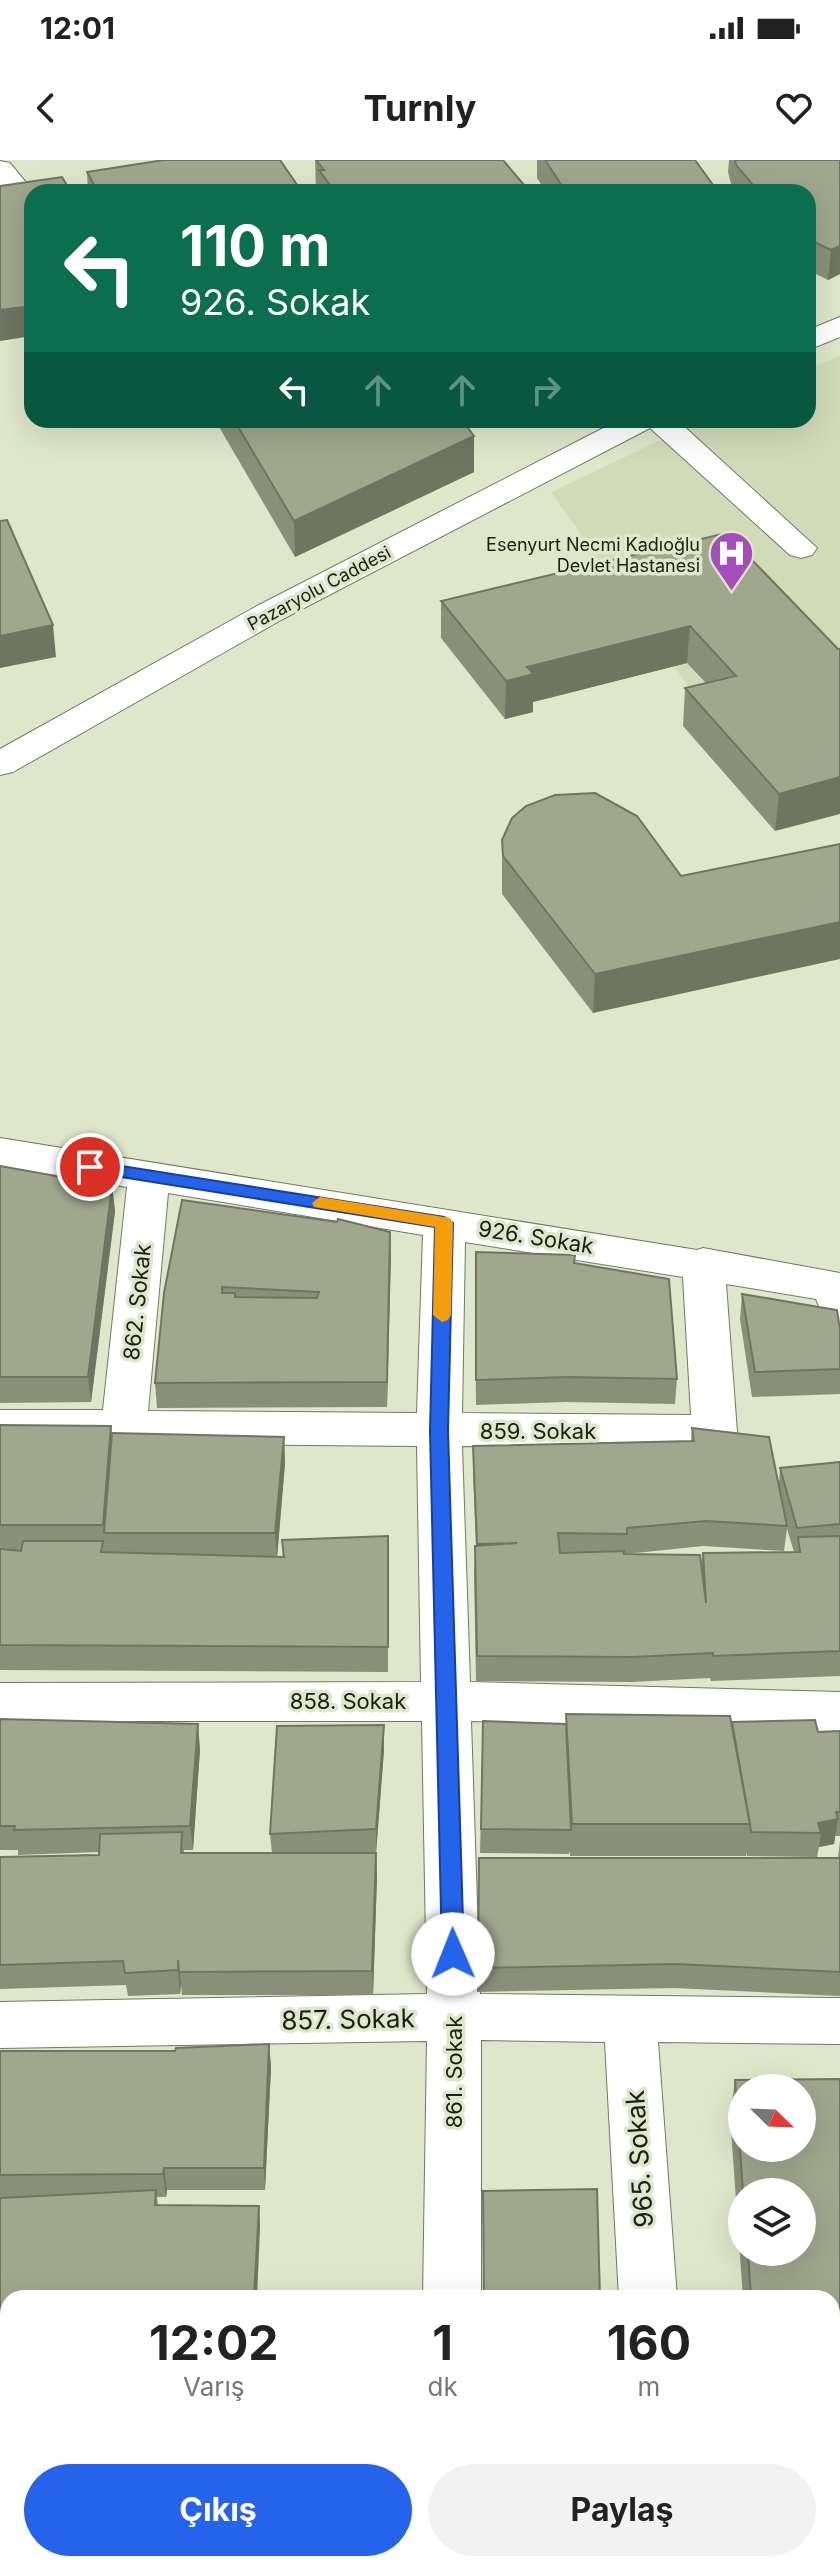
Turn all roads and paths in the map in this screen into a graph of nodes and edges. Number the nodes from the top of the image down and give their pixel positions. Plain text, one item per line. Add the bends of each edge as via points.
1 (0, 169) edge
2 (0, 198) edge
3 (840, 326) edge
4 (816, 337) edge
5 (627, 428) edge
6 (668, 428) edge
7 (801, 548) dead end
8 (0, 764) edge
9 (0, 1152) edge
10 (149, 1177) junction
11 (444, 1223) junction
12 (703, 1263) junction
13 (838, 1299) edge
14 (0, 1426) edge
15 (124, 1426) junction
16 (439, 1431) junction
17 (447, 1701) junction
18 (0, 1702) edge
19 (840, 1712) edge
20 (454, 2017) junction
21 (630, 2019) junction
22 (840, 2021) edge
23 (0, 2025) edge
24 (452, 2290) edge
25 (647, 2290) edge

1 - 2 street via 14,185
3 - 4 street
5 - 8 street, Pazaryolu Caddesi via 269,613
6 - 7 street
9 - 10 street, 926. Sokak
10 - 11 street, 926. Sokak
10 - 15 street, 862. Sokak
11 - 12 street, 926. Sokak
11 - 16 street, 861. Sokak
12 - 13 street, 926. Sokak
12 - 16 street, 859. Sokak via 715,1432
14 - 15 street, 859. Sokak
15 - 16 street, 859. Sokak
16 - 17 street, 861. Sokak
17 - 18 street, 858. Sokak
17 - 19 street, 858. Sokak
17 - 20 street, 861. Sokak
20 - 21 street, 857. Sokak
20 - 23 street, 857. Sokak
20 - 24 street, 861. Sokak
21 - 22 street, 857. Sokak
21 - 25 street, 965. Sokak

